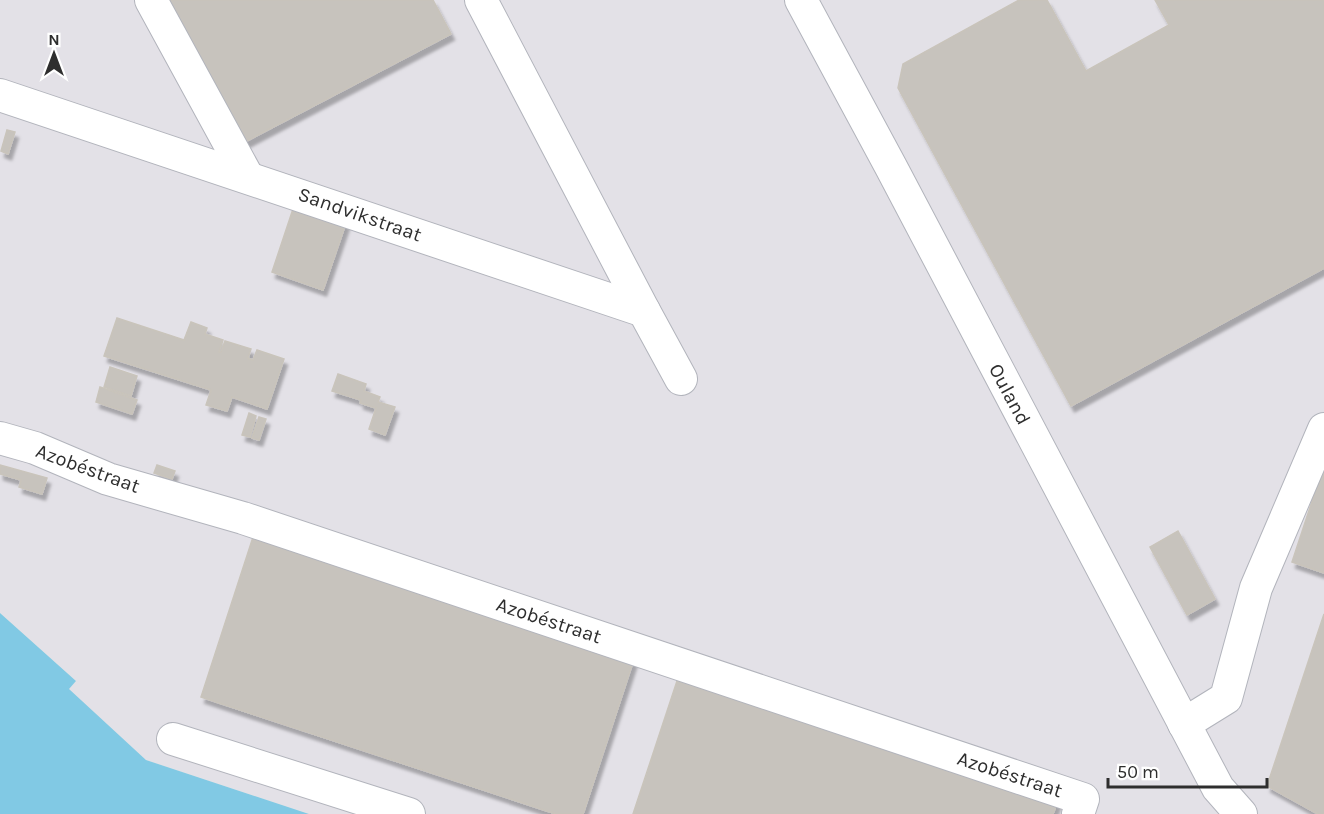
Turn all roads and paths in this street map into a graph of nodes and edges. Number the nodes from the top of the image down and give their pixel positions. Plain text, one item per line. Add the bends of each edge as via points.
1 (151, 0) edge
2 (481, 0) edge
3 (801, 0) edge
4 (0, 95) edge
5 (247, 176) junction
6 (644, 311) junction
7 (681, 379) dead end
8 (1324, 429) edge
9 (0, 438) edge
10 (1184, 724) junction
11 (173, 739) dead end
12 (409, 814) edge
13 (1078, 814) edge
14 (1241, 814) edge

1 - 5 street
2 - 6 street
3 - 10 street, Ouland
4 - 5 street, Sandvikstraat
5 - 6 street, Sandvikstraat
6 - 7 street
8 - 10 street via 1256,588 1226,698
9 - 13 street, Azobéstraat via 108,478 243,518 1083,799
10 - 14 street, Ouland via 1218,788
11 - 12 street

